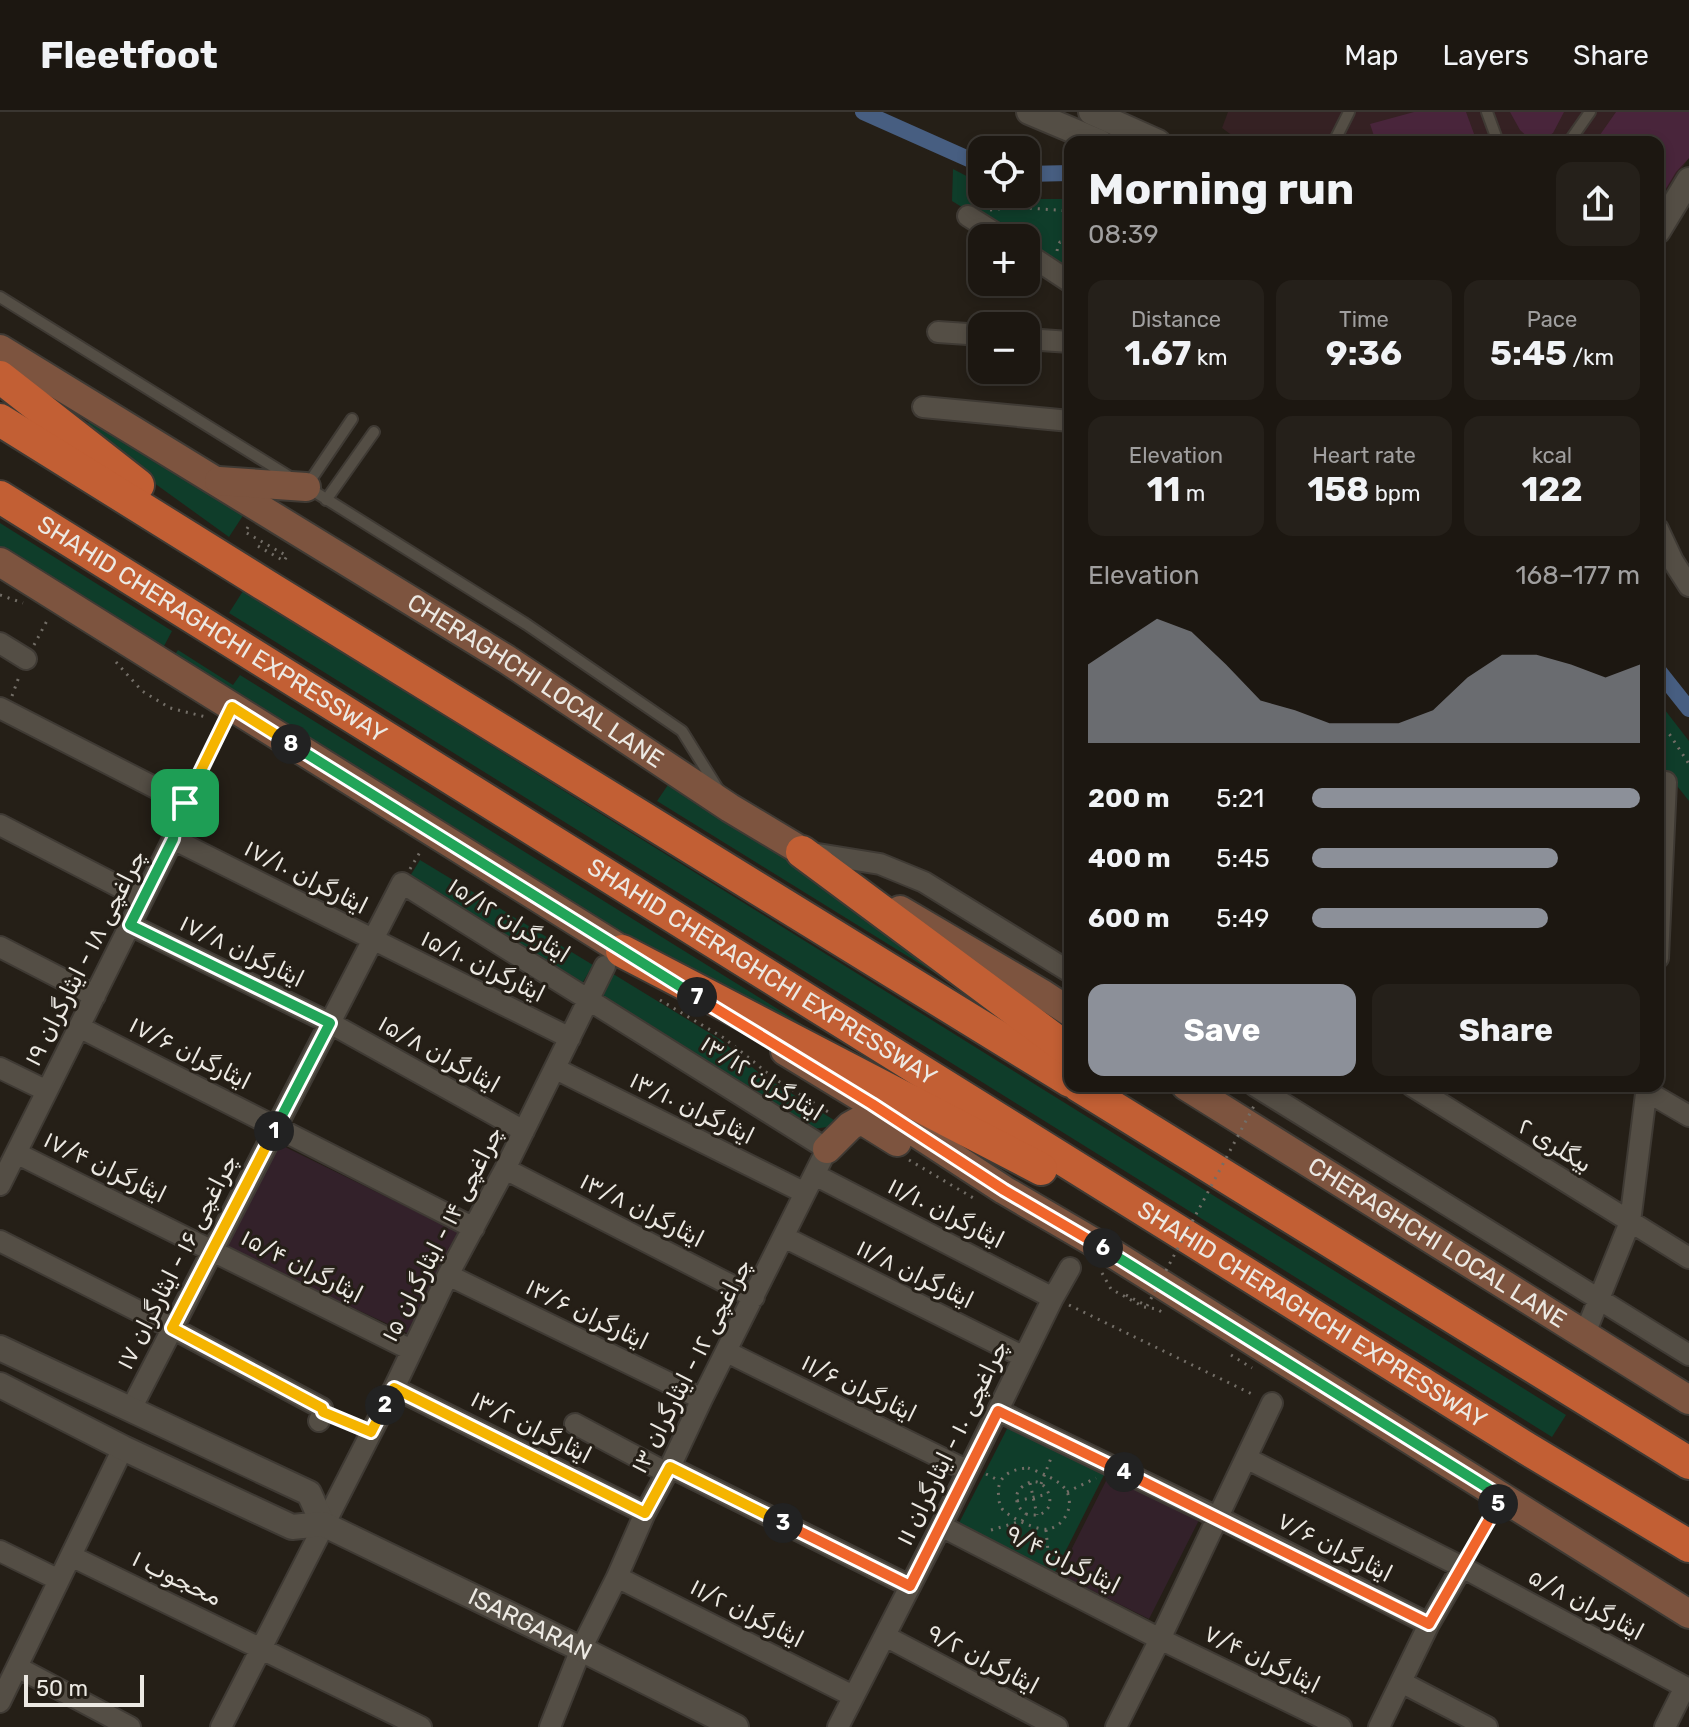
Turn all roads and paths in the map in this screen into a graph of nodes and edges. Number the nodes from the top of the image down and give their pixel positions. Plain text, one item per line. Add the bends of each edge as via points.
1 (1029, 112) edge
2 (1093, 112) edge
3 (1349, 112) edge
4 (1487, 112) edge
5 (1590, 112) edge
6 (1086, 136) edge
7 (1145, 136) edge
8 (1337, 136) edge
9 (1496, 136) edge
10 (1573, 136) edge
11 (1689, 180) edge
12 (1064, 211) edge
13 (968, 216) joint
14 (1664, 221) edge
15 (981, 224) edge
16 (1064, 242) edge
17 (1060, 258) dead end
18 (1040, 262) edge
19 (1064, 278) edge
20 (0, 297) edge
21 (938, 332) dead end
22 (968, 334) edge
23 (1040, 340) edge
24 (1064, 342) edge
25 (0, 349) edge
26 (0, 377) edge
27 (923, 407) dead end
28 (352, 419) dead end
29 (0, 420) edge
30 (1064, 420) edge
31 (374, 432) dead end
32 (216, 480) junction
33 (316, 493) junction
34 (0, 497) edge
35 (245, 532) dead end
36 (1664, 542) edge
37 (256, 545) dead end
38 (0, 562) edge
39 (1689, 586) edge
40 (270, 588) junction
41 (59, 600) junction
42 (0, 643) edge
43 (26, 659) junction
44 (232, 707) junction
45 (2, 715) edge
46 (1664, 729) edge
47 (1689, 764) edge
48 (185, 803) junction
49 (730, 808) junction
50 (0, 825) edge
51 (173, 839) junction
52 (422, 848) dead end
53 (802, 852) junction
54 (402, 883) junction
55 (143, 899) junction
56 (130, 925) junction
57 (373, 940) junction
58 (0, 947) edge
59 (613, 958) junction
60 (1064, 968) edge
61 (95, 996) junction
62 (588, 1000) junction
63 (1064, 1008) edge
64 (330, 1023) junction
65 (79, 1027) junction
66 (570, 1038) junction
67 (1064, 1047) edge
68 (0, 1068) edge
69 (556, 1069) junction
70 (1064, 1077) edge
71 (47, 1091) junction
72 (1089, 1092) edge
73 (1124, 1092) edge
74 (1196, 1092) edge
75 (1422, 1092) edge
76 (1646, 1092) edge
77 (1653, 1092) edge
78 (1255, 1095) edge
79 (1689, 1116) edge
80 (277, 1126) junction
81 (524, 1131) junction
82 (827, 1149) junction
83 (16, 1153) junction
84 (968, 1167) junction
85 (505, 1169) junction
86 (810, 1184) junction
87 (0, 1185) edge
88 (1294, 1219) junction
89 (1630, 1222) junction
90 (474, 1228) junction
91 (784, 1237) junction
92 (0, 1241) edge
93 (213, 1250) junction
94 (1689, 1258) edge
95 (1070, 1268) dead end
96 (448, 1275) junction
97 (1111, 1289) dead end
98 (1270, 1289) junction
99 (754, 1297) junction
100 (1053, 1298) junction
101 (1599, 1298) junction
102 (172, 1328) junction
103 (1584, 1336) junction
104 (0, 1348) edge
105 (411, 1350) junction
106 (727, 1352) junction
107 (1689, 1355) edge
108 (1024, 1357) junction
109 (0, 1385) edge
110 (1567, 1387) junction
111 (394, 1388) junction
112 (702, 1399) junction
113 (1689, 1400) edge
114 (1272, 1403) joint
115 (131, 1409) junction
116 (998, 1411) junction
117 (321, 1417) joint
118 (575, 1424) dead end
119 (371, 1432) junction
120 (1059, 1441) junction
121 (123, 1448) junction
122 (1526, 1448) junction
123 (1689, 1451) edge
124 (1246, 1458) junction
125 (1689, 1463) edge
126 (1115, 1468) junction
127 (668, 1470) junction
128 (968, 1471) junction
129 (1044, 1475) junction
130 (1030, 1483) junction
131 (1041, 1484) junction
132 (1067, 1492) junction
133 (1050, 1494) junction
134 (1502, 1497) junction
135 (1033, 1498) junction
136 (1017, 1501) junction
137 (645, 1513) junction
138 (1037, 1515) junction
139 (1217, 1517) junction
140 (323, 1524) junction
141 (941, 1526) junction
142 (1046, 1530) junction
143 (1689, 1546) edge
144 (0, 1551) edge
145 (71, 1556) junction
146 (1462, 1567) junction
147 (1689, 1568) edge
148 (617, 1577) junction
149 (59, 1580) junction
150 (1052, 1583) junction
151 (910, 1586) junction
152 (1689, 1614) edge
153 (1429, 1624) junction
154 (885, 1636) junction
155 (1160, 1639) junction
156 (261, 1648) junction
157 (581, 1649) junction
158 (17, 1667) junction
159 (1401, 1682) junction
160 (853, 1696) junction
161 (1, 1698) edge
162 (130, 1727) edge
163 (221, 1727) edge
164 (421, 1727) edge
165 (550, 1727) edge
166 (736, 1727) edge
167 (838, 1727) edge
168 (1057, 1727) edge
169 (1116, 1727) edge
170 (1341, 1727) edge
171 (1379, 1727) edge
172 (1487, 1727) edge
173 (1665, 1727) edge

1 - 6 street
2 - 7 street
3 - 8 lane
4 - 9 lane
5 - 10 lane
11 - 14 street
12 - 13 path via 997,208
13 - 15 street
16 - 17 path via 1058,246
18 - 19 street
20 - 33 lane
21 - 22 street
23 - 24 street
25 - 32 main road, CHERAGHCHI LOCAL LANE
26 - 40 highway
27 - 30 street
28 - 33 lane
29 - 40 highway
31 - 33 lane
32 - 33 main road
32 - 49 main road, CHERAGHCHI LOCAL LANE via 506,659
33 - 49 lane via 526,624 682,731
34 - 98 highway, SHAHID CHERAGHCHI EXPRESSWAY
35 - 37 path via 287,556 284,561
36 - 39 street
38 - 41 main road
40 - 70 highway
41 - 43 path
41 - 44 main road
42 - 43 street
43 - 45 path
44 - 48 path
44 - 59 main road
45 - 48 street
46 - 47 path
48 - 51 lane
49 - 53 main road, CHERAGHCHI LOCAL LANE
50 - 55 street
51 - 55 street, چراغچی ۱۸ - ایثارگران ۱۹
51 - 57 street, ایثارگران ۱۷/۱۰
52 - 54 path
53 - 60 street via 880,864 924,882
53 - 63 main road, CHERAGHCHI LOCAL LANE
53 - 67 highway
54 - 57 street, چراغچی ۱۶ - ایثارگران ۱۷
54 - 62 street, ایثارگران ۱۵/۱۲
55 - 56 street, چراغچی ۱۸ - ایثارگران ۱۹
56 - 61 street, چراغچی ۱۸ - ایثارگران ۱۹
56 - 64 street, ایثارگران ۱۷/۸
57 - 64 street, چراغچی ۱۶ - ایثارگران ۱۷
57 - 66 street, ایثارگران ۱۵/۱۰
58 - 61 street
59 - 62 street, چراغچی ۱۴ - ایثارگران ۱۵
59 - 84 main road via 872,1104
59 - 98 highway
61 - 65 street, چراغچی ۱۸ - ایثارگران ۱۹
62 - 66 street, چراغچی ۱۴ - ایثارگران ۱۵
62 - 82 street, ایثارگران ۱۳/۱۲
64 - 80 street, چراغچی ۱۶ - ایثارگران ۱۷
64 - 81 street, ایثارگران ۱۵/۸
65 - 71 street, چراغچی ۱۸ - ایثارگران ۱۹
65 - 80 street, ایثارگران ۱۷/۶
66 - 69 street, چراغچی ۱۴ - ایثارگران ۱۵
68 - 71 street
69 - 81 street, چراغچی ۱۴ - ایثارگران ۱۵
69 - 86 street, ایثارگران ۱۳/۱۰
71 - 83 street, چراغچی ۱۸ - ایثارگران ۱۹
72 - 88 highway
73 - 88 highway
74 - 103 main road, CHERAGHCHI LOCAL LANE
75 - 89 street, بیگلری ۲
76 - 89 street
77 - 79 street
78 - 97 path, bridge via 1147,1306
78 - 101 street
80 - 90 street, ایثارگران ۱۷/۶
80 - 93 street, چراغچی ۱۶ - ایثارگران ۱۷
81 - 85 street, چراغچی ۱۴ - ایثارگران ۱۵
82 - 84 main road via 859,1121 909,1150
82 - 86 street, چراغچی ۱۲ - ایثارگران ۱۳
83 - 87 street, چراغچی ۱۸ - ایثارگران ۱۹
83 - 93 street, ایثارگران ۱۷/۴
84 - 134 main road
85 - 90 street, چراغچی ۱۴ - ایثارگران ۱۵
85 - 99 street, ایثارگران ۱۳/۸
86 - 91 street, چراغچی ۱۲ - ایثارگران ۱۳
86 - 100 street, ایثارگران ۱۱/۱۰
88 - 110 highway
89 - 94 street, بیگلری ۲
89 - 101 street
90 - 96 street, چراغچی ۱۴ - ایثارگران ۱۵
91 - 99 street, چراغچی ۱۲ - ایثارگران ۱۳
91 - 108 street, ایثارگران ۱۱/۸
92 - 102 street
93 - 102 street, چراغچی ۱۶ - ایثارگران ۱۷
93 - 105 street, ایثارگران ۱۵/۴
95 - 100 street, چراغچی ۱۰ - ایثارگران ۱۱
96 - 105 street, چراغچی ۱۴ - ایثارگران ۱۵
96 - 112 street, ایثارگران ۱۳/۶
98 - 122 highway, SHAHID CHERAGHCHI EXPRESSWAY
99 - 106 street, چراغچی ۱۲ - ایثارگران ۱۳
100 - 108 street, چراغچی ۱۰ - ایثارگران ۱۱
100 - 114 path
101 - 103 street
101 - 107 street
102 - 115 street, چراغچی ۱۶ - ایثارگران ۱۷
102 - 117 street via 322,1408
103 - 113 main road, CHERAGHCHI LOCAL LANE
104 - 115 street
105 - 111 street, چراغچی ۱۴ - ایثارگران ۱۵
106 - 112 street, چراغچی ۱۲ - ایثارگران ۱۳
106 - 128 street, ایثارگران ۱۱/۶
108 - 116 street, چراغچی ۱۰ - ایثارگران ۱۱
109 - 121 street, ISARGARAN
110 - 123 highway
110 - 125 highway
111 - 119 street, چراغچی ۱۴ - ایثارگران ۱۵
111 - 137 street, ایثارگران ۱۳/۲
112 - 127 street, چراغچی ۱۲ - ایثارگران ۱۳
114 - 124 street
115 - 140 street via 309,1493
116 - 120 street, ایثارگران ۷/۶
116 - 128 street, چراغچی ۱۰ - ایثارگران ۱۱
117 - 119 path
118 - 127 street
119 - 140 street, چراغچی ۱۴ - ایثارگران ۱۵
120 - 126 street, ایثارگران ۷/۶
120 - 129 path
121 - 140 street, ISARGARAN via 292,1527
121 - 145 street
122 - 143 highway
122 - 147 highway
124 - 139 street
124 - 146 street, ایثارگران ۵/۸
126 - 132 path
126 - 139 street, ایثارگران ۷/۶
127 - 137 street, چراغچی ۱۲ - ایثارگران ۱۳
127 - 151 street
128 - 141 street, چراغچی ۱۰ - ایثارگران ۱۱
129 - 131 path
129 - 132 path
129 - 142 path via 1028,1468 1010,1472 998,1491 1004,1510
130 - 131 path
130 - 135 path
130 - 136 path via 1019,1489
131 - 133 path
132 - 142 path via 1066,1516
133 - 135 path
133 - 138 path via 1047,1509
134 - 146 path
134 - 152 main road
135 - 136 path
135 - 138 path
136 - 138 path via 1021,1511
137 - 148 street, چراغچی ۱۲ - ایثارگران ۱۳
139 - 153 street, ایثارگران ۷/۶
139 - 155 street
140 - 156 street, چراغچی ۱۴ - ایثارگران ۱۵
140 - 157 street, ISARGARAN
141 - 150 street, ایثارگران ۹/۴
141 - 151 street, چراغچی ۱۰ - ایثارگران ۱۱
142 - 150 path
144 - 149 street
145 - 149 street
145 - 156 street, محجوب ۱
146 - 153 street
146 - 173 street, ایثارگران ۵/۸ via 1685,1687
148 - 157 street, چراغچی ۱۲ - ایثارگران ۱۳
148 - 160 street, ایثارگران ۱۱/۲
149 - 158 street
150 - 155 street, ایثارگران ۹/۴
151 - 154 street, چراغچی ۱۰ - ایثارگران ۱۱
153 - 159 street
154 - 160 street, چراغچی ۱۰ - ایثارگران ۱۱
154 - 168 street, ایثارگران ۹/۲
155 - 169 street
155 - 170 street, ایثارگران ۷/۴
156 - 163 street, چراغچی ۱۴ - ایثارگران ۱۵
156 - 164 street, محجوب ۱
157 - 165 street, چراغچی ۱۲ - ایثارگران ۱۳
157 - 166 street, ISARGARAN
158 - 161 street
158 - 162 street
159 - 171 street
159 - 172 street
160 - 167 street, چراغچی ۱۰ - ایثارگران ۱۱

